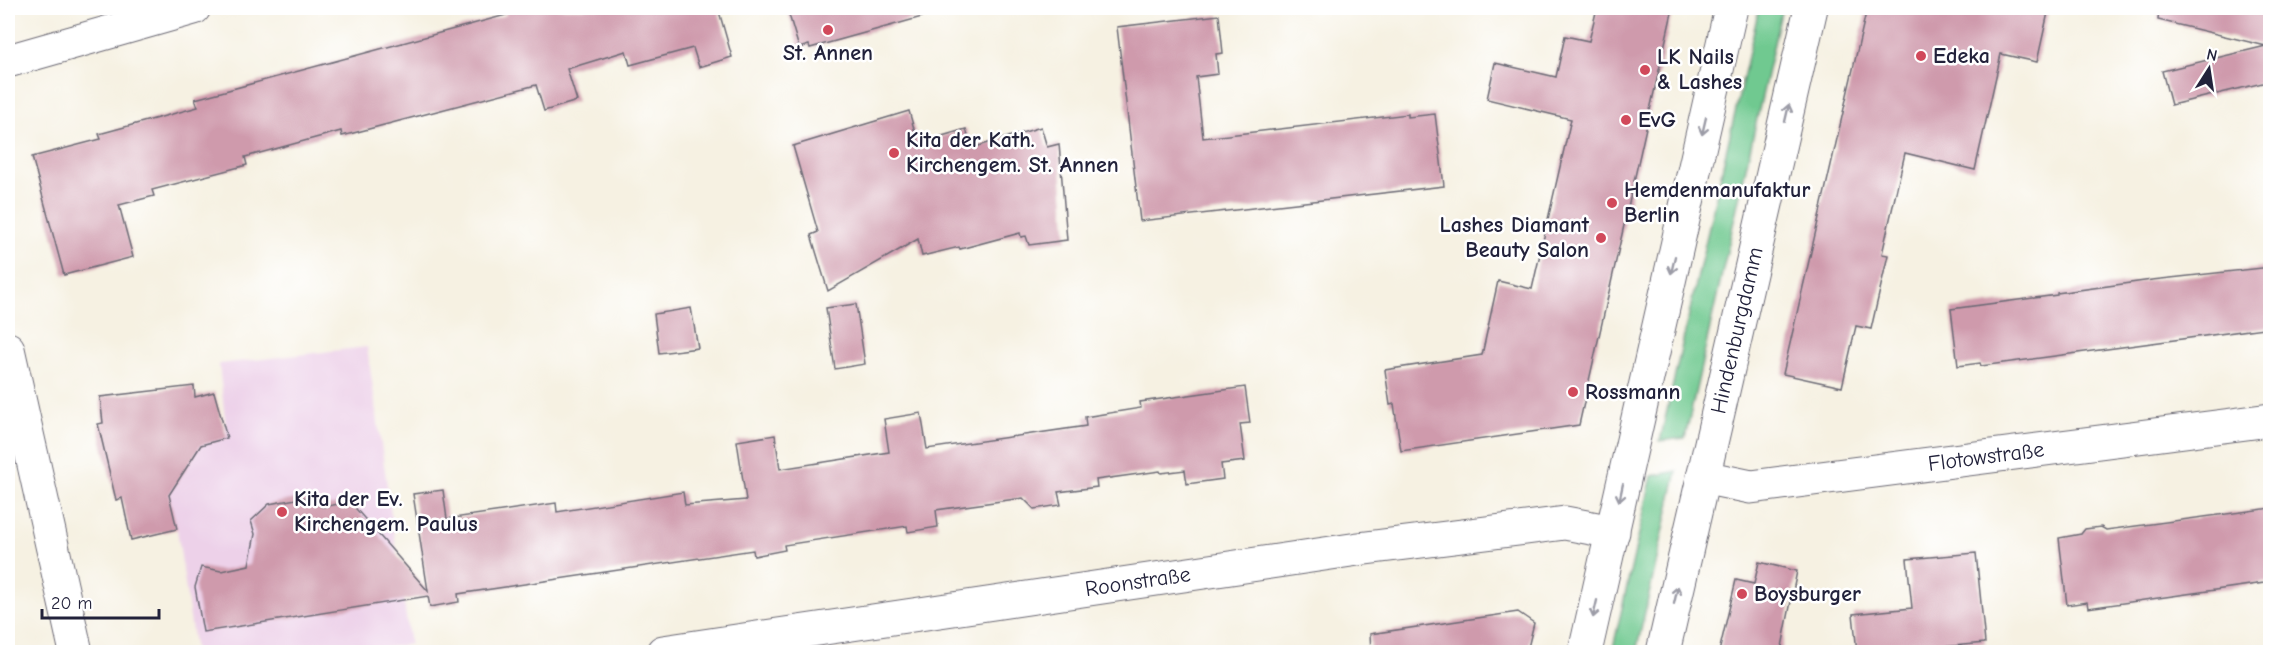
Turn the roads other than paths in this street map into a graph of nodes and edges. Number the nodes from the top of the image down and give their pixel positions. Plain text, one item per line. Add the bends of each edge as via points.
1 (194, 8) edge
2 (1731, 8) edge
3 (1811, 8) edge
4 (8, 61) edge
5 (8, 349) edge
6 (2271, 420) edge
7 (1703, 477) junction
8 (1613, 532) junction
9 (76, 652) edge
10 (663, 652) edge
11 (1585, 652) edge
12 (1664, 652) edge

1 - 4 street
2 -> 8 street
7 -> 3 street, Hindenburgdamm
5 - 9 street
6 - 7 street, Flotowstraße via 1751,487
12 -> 7 street, Hindenburgdamm
8 - 10 street, Roonstraße via 1565,523 1346,551
8 -> 11 street

